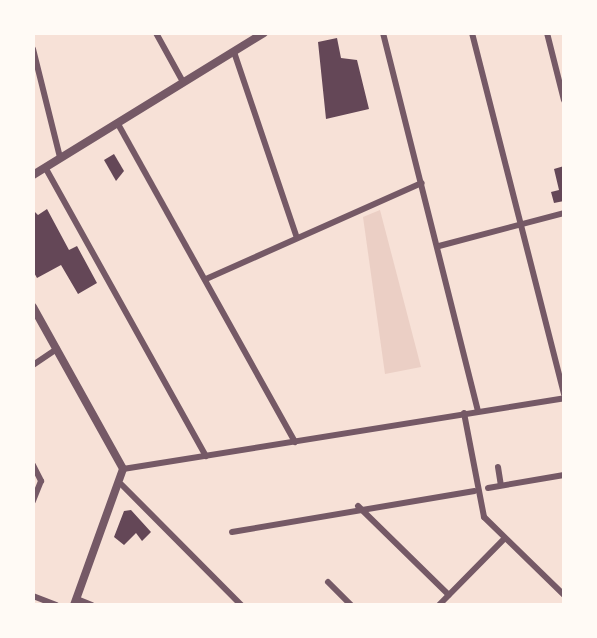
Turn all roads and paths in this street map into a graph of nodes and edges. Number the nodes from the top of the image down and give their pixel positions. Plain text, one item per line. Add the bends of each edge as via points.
1 (156, 33) edge
2 (264, 33) edge
3 (383, 33) edge
4 (472, 33) edge
5 (547, 33) edge
6 (33, 49) edge
7 (234, 52) junction
8 (183, 82) junction
9 (564, 100) edge
10 (118, 124) junction
11 (60, 157) junction
12 (45, 167) junction
13 (33, 175) edge
14 (422, 183) junction
15 (564, 214) edge
16 (520, 224) junction
17 (297, 238) junction
18 (439, 246) junction
19 (206, 279) junction
20 (33, 307) edge
21 (57, 349) junction
22 (33, 365) edge
23 (564, 396) edge
24 (478, 411) junction
25 (464, 413) junction
26 (295, 442) junction
27 (206, 456) junction
28 (33, 465) edge
29 (498, 467) dead end
30 (123, 469) junction
31 (564, 475) edge
32 (122, 485) junction
33 (501, 485) junction
34 (488, 488) dead end
35 (475, 491) junction
36 (33, 501) edge
37 (358, 506) junction
38 (232, 532) dead end
39 (503, 540) junction
40 (328, 582) dead end
41 (449, 595) junction
42 (564, 595) edge
43 (33, 596) edge
44 (76, 602) edge
45 (56, 605) edge
46 (92, 605) edge
47 (241, 605) edge
48 (351, 605) edge
49 (439, 605) edge

1 - 8 street
2 - 7 street
3 - 14 street
4 - 16 street
5 - 9 street
6 - 11 street
7 - 8 street
7 - 17 street
8 - 10 street
10 - 11 street
10 - 19 street
11 - 12 street
12 - 13 street
12 - 27 street
14 - 17 street
14 - 18 street
15 - 16 street
16 - 18 street
16 - 23 street
17 - 19 street
18 - 24 street
19 - 26 street
20 - 21 street
21 - 22 street
21 - 30 street
23 - 24 street
24 - 25 street
25 - 26 street
25 - 35 street
26 - 27 street
27 - 30 street
28 - 36 street via 41,481
29 - 33 street
30 - 32 street
31 - 33 street
32 - 44 street
32 - 47 street
33 - 34 street
35 - 37 street
35 - 39 street via 484,517
37 - 38 street
37 - 41 street
39 - 41 street
39 - 42 street
40 - 48 street
41 - 49 street
43 - 45 street
44 - 46 street

